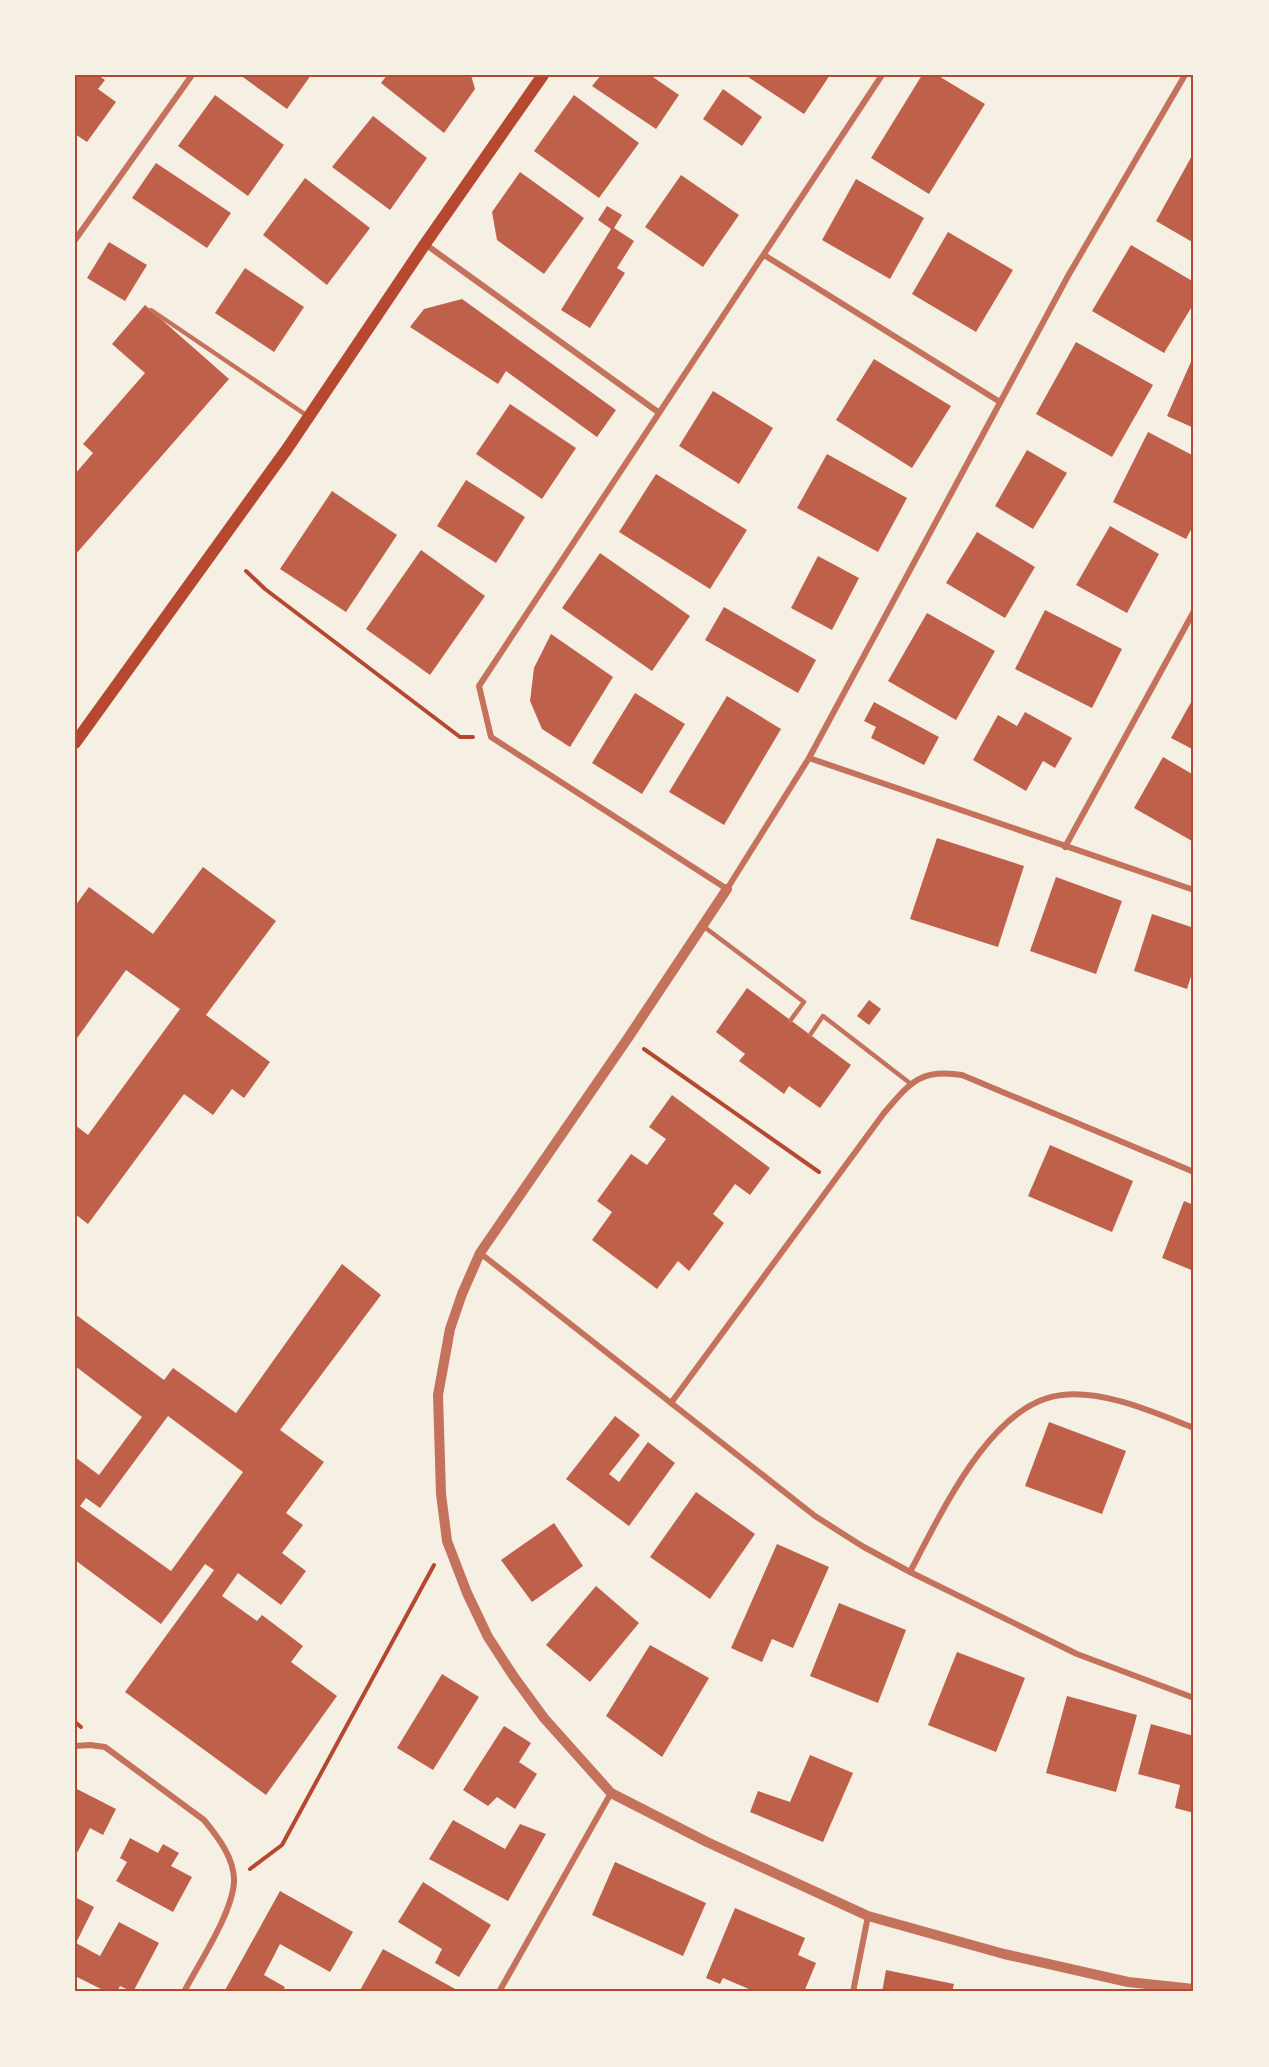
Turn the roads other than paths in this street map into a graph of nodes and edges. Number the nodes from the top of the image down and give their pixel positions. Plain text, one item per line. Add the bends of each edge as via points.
1 (192, 75) edge
2 (543, 75) edge
3 (882, 75) edge
4 (1185, 75) edge
5 (75, 240) edge
6 (425, 244) junction
7 (764, 255) junction
8 (151, 310) dead end
9 (1000, 402) junction
10 (658, 412) junction
11 (309, 417) junction
12 (1194, 611) edge
13 (75, 743) edge
14 (809, 758) junction
15 (1065, 846) junction
16 (727, 889) junction
17 (1194, 890) edge
18 (703, 926) junction
19 (790, 1021) dead end
20 (810, 1035) dead end
21 (911, 1084) junction
22 (1194, 1172) edge
23 (480, 1253) junction
24 (671, 1403) junction
25 (1194, 1428) edge
26 (910, 1572) junction
27 (1194, 1698) edge
28 (75, 1746) edge
29 (611, 1793) junction
30 (868, 1916) junction
31 (1194, 1989) edge
32 (184, 1992) edge
33 (499, 1992) edge
34 (853, 1992) edge

1 - 5 street
2 - 6 main road
3 - 7 street
4 - 9 street
6 - 10 street
6 - 11 main road
7 - 9 street
7 - 10 street
8 - 11 lane
9 - 14 street
10 - 16 street via 479,686 491,737
11 - 13 main road
12 - 15 street
14 - 15 street
14 - 16 street
15 - 17 street
16 - 18 street
18 - 19 lane via 804,1002
18 - 23 street
20 - 21 lane via 823,1016
21 - 22 street via 924,1075 943,1072 962,1076
21 - 24 street via 884,1113
23 - 24 street
23 - 29 street via 450,1329 438,1395 441,1494 447,1541 475,1611 513,1677
24 - 26 street via 815,1516
25 - 26 street via 1126,1403 1092,1396 1062,1395 1026,1407 990,1440 969,1469
26 - 27 street via 1077,1654
28 - 32 street via 105,1748 204,1820 225,1850 234,1881 228,1905
29 - 30 street
29 - 33 street
30 - 31 street via 1004,1954 1128,1982
30 - 34 street

